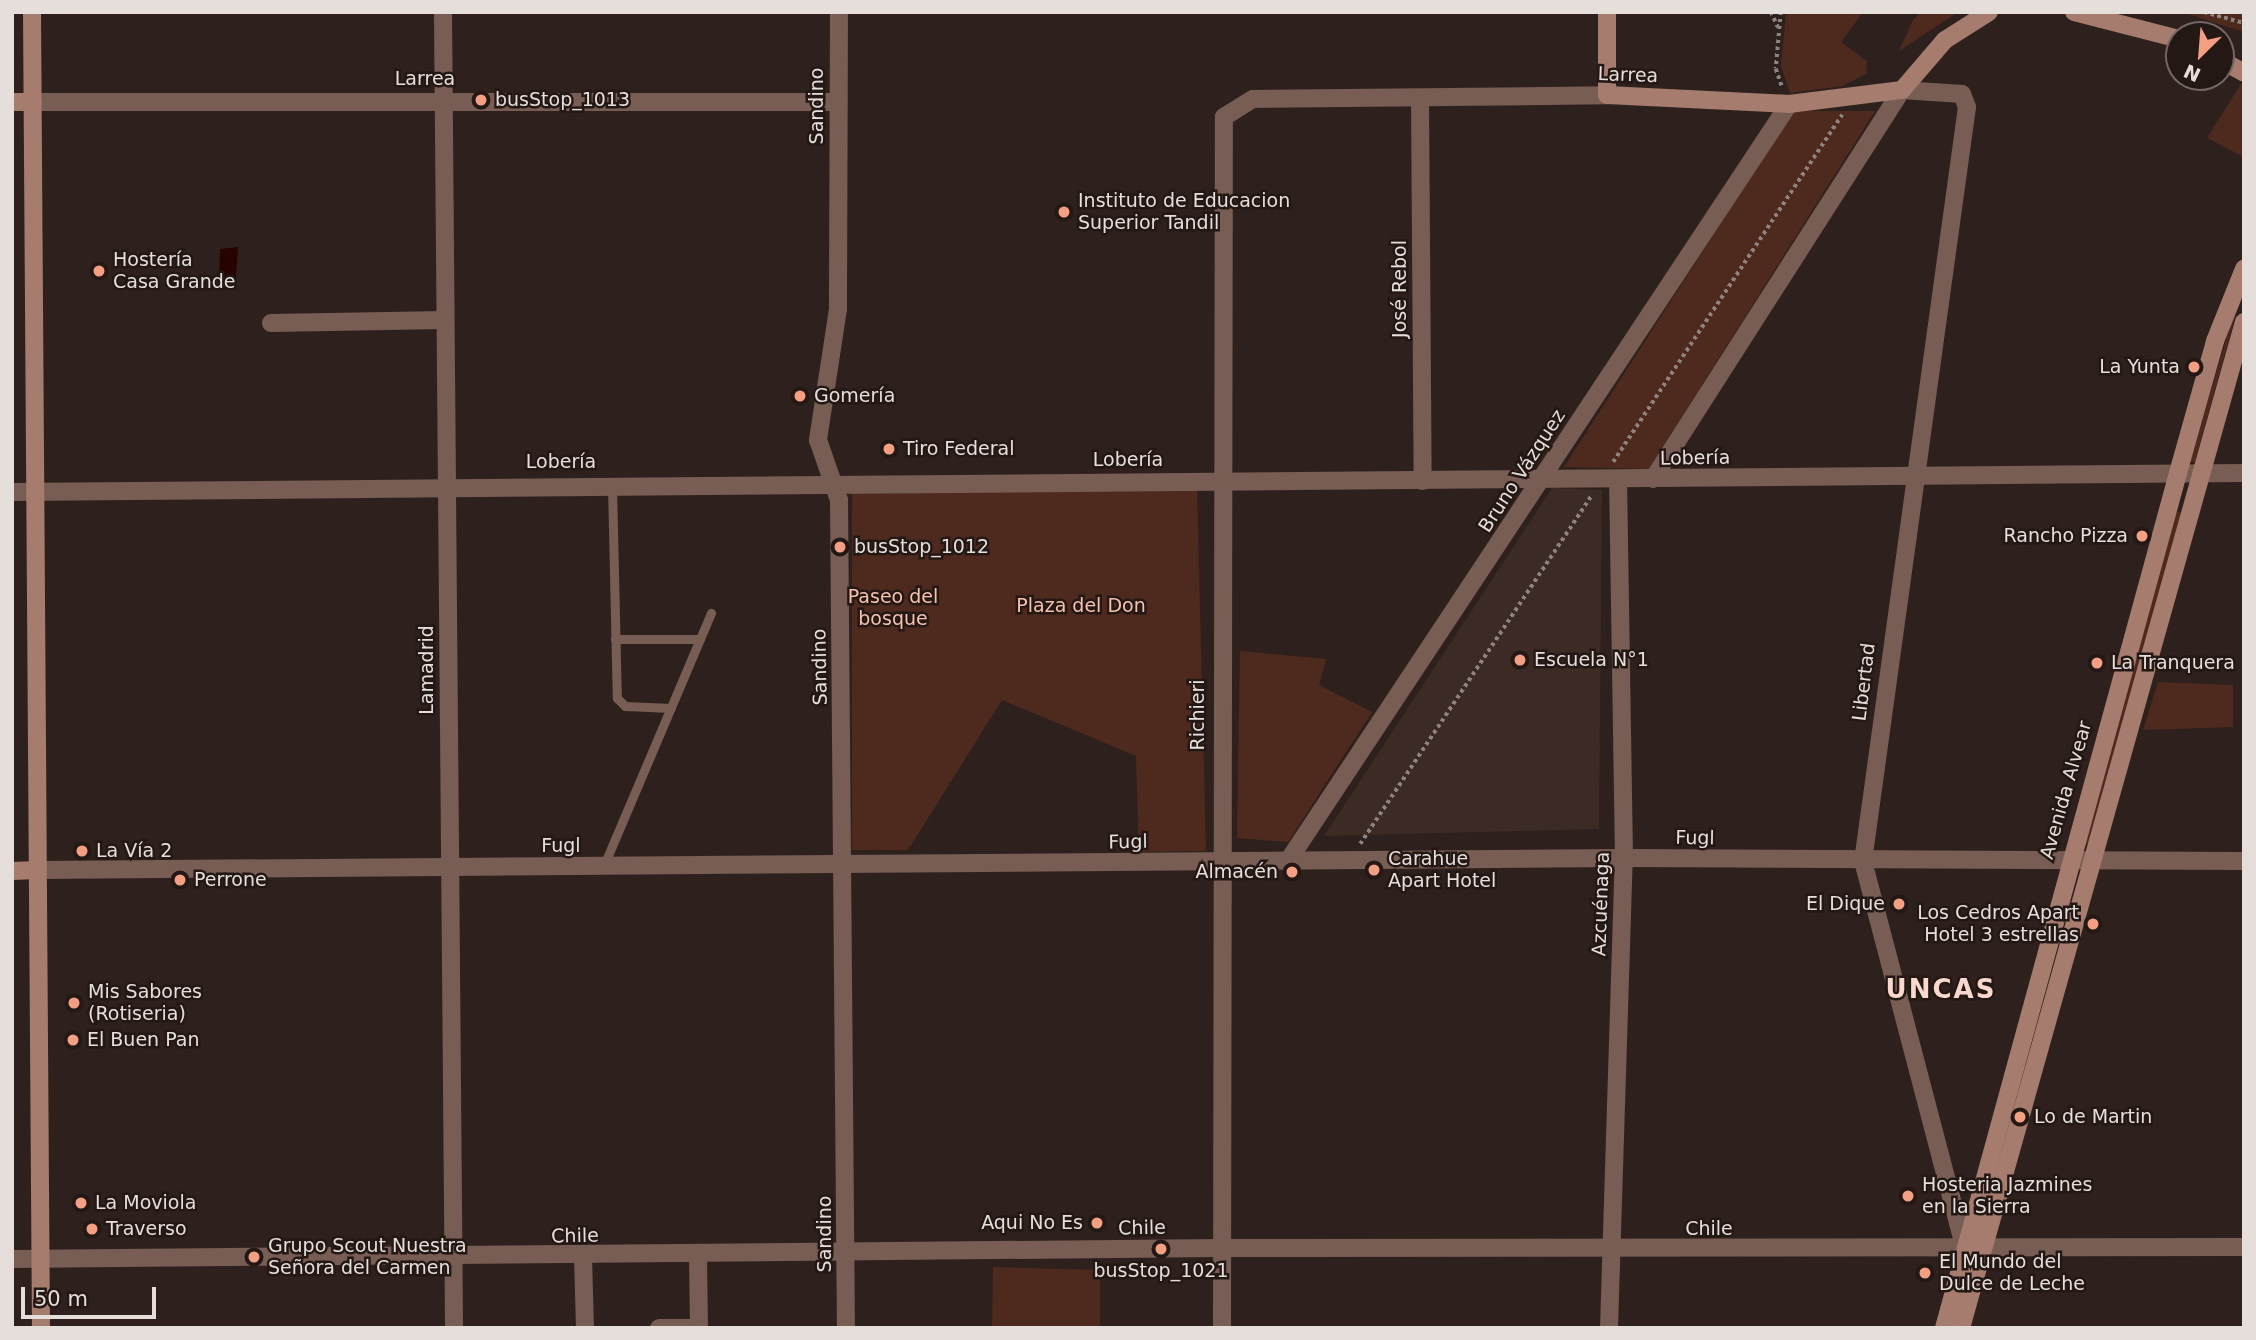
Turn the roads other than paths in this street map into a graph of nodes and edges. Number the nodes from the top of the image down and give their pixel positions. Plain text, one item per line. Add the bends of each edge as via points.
1 (32, 12) edge
2 (443, 12) edge
3 (838, 12) edge
4 (1606, 12) edge
5 (1989, 12) edge
6 (2074, 12) edge
7 (2165, 36) edge
8 (1902, 90) junction
9 (1607, 95) junction
10 (1420, 98) junction
11 (444, 100) junction
12 (12, 102) edge
13 (33, 102) junction
14 (838, 102) junction
15 (1789, 104) junction
16 (1234, 106) joint
17 (2244, 269) edge
18 (445, 320) junction
19 (2244, 322) edge
20 (271, 323) dead end
21 (2200, 472) junction
22 (2178, 473) junction
23 (2244, 473) edge
24 (1911, 476) junction
25 (1653, 479) junction
26 (835, 481) junction
27 (1221, 481) junction
28 (1423, 481) junction
29 (1618, 481) junction
30 (611, 482) junction
31 (447, 483) junction
32 (1540, 483) junction
33 (12, 492) edge
34 (36, 492) junction
35 (712, 613) dead end
36 (615, 639) junction
37 (700, 639) junction
38 (671, 708) junction
39 (1624, 858) junction
40 (2068, 859) junction
41 (2095, 859) junction
42 (1288, 861) junction
43 (1863, 861) junction
44 (2244, 861) edge
45 (1218, 862) junction
46 (844, 866) junction
47 (603, 867) junction
48 (449, 868) junction
49 (12, 870) edge
50 (38, 870) junction
51 (2244, 1247) edge
52 (1220, 1248) junction
53 (1609, 1250) junction
54 (1966, 1251) junction
55 (1987, 1251) junction
56 (846, 1254) junction
57 (698, 1255) junction
58 (583, 1257) junction
59 (453, 1258) junction
60 (12, 1259) edge
61 (41, 1260) junction
62 (1964, 1323) edge
63 (41, 1328) edge
64 (454, 1328) edge
65 (585, 1328) edge
66 (659, 1328) edge
67 (846, 1328) edge
68 (1222, 1328) edge
69 (1609, 1328) edge
70 (1944, 1328) edge

1 - 13 main road
2 - 11 street, Lamadrid
3 - 14 street, Sandino
4 - 9 main road
5 - 8 main road via 1945,40
6 - 7 main road
8 - 15 main road, Larrea
8 - 24 street, Libertad via 1950,90 1962,94 1967,107
8 - 25 street
9 - 10 street, Larrea
9 - 15 main road, Larrea
10 - 16 street, Larrea via 1253,99
10 - 28 street, José Rebol
11 - 13 street, Larrea
11 - 14 street, Larrea
11 - 18 street, Lamadrid
12 - 13 main road, Larrea
13 - 34 main road
14 - 26 street, Sandino via 838,309 818,440
15 - 32 street, Bruno Vázquez
16 - 27 street, Richieri via 1224,117
17 - 22 main road, Avenida Alvear via 2215,341
18 - 20 street
18 - 31 street, Lamadrid
19 - 21 main road
21 - 22 street, Lobería
21 - 23 street, Lobería
21 - 41 main road
22 - 24 street, Lobería
22 - 40 main road, Avenida Alvear
24 - 25 street, Lobería
24 - 43 street, Libertad
25 - 29 street, Lobería
26 - 27 street, Lobería
26 - 30 street, Lobería
26 - 46 street, Sandino
27 - 28 street, Lobería
27 - 45 street, Richieri
28 - 32 street, Lobería
29 - 32 street, Lobería
29 - 39 street, Azcuénaga
30 - 31 street, Lobería
30 - 36 lane
31 - 34 street, Lobería
31 - 48 street, Lamadrid
32 - 42 street, Bruno Vázquez
33 - 34 street, Lobería
34 - 50 main road
35 - 37 lane
36 - 37 lane
36 - 38 lane via 617,698 625,706
37 - 38 lane
38 - 47 lane
39 - 42 street, Fugl
39 - 43 street, Fugl
39 - 53 street, Azcuénaga
40 - 41 street, Fugl
40 - 43 street, Fugl
40 - 54 main road, Avenida Alvear
41 - 44 street, Fugl
41 - 55 main road
42 - 45 street, Fugl
43 - 54 street, Libertad
45 - 46 street, Fugl
45 - 52 street, Richieri
46 - 47 street, Fugl
46 - 56 street, Sandino
47 - 48 street, Fugl
48 - 50 street, Fugl
48 - 59 street, Lamadrid
49 - 50 main road, Fugl
50 - 61 main road
51 - 55 street, Chile
52 - 53 street, Chile
52 - 56 street, Chile
52 - 68 street, Richieri
53 - 54 street, Chile
53 - 69 street, Azcuénaga
54 - 55 street, Chile
54 - 62 street, Libertad
54 - 70 main road, Avenida Alvear
55 - 62 main road
56 - 57 street, Chile
56 - 67 street, Sandino
57 - 58 street, Chile
57 - 66 street via 699,1328
58 - 59 street, Chile
58 - 65 street
59 - 61 street, Chile
59 - 64 street, Lamadrid
60 - 61 street, Chile
61 - 63 main road

